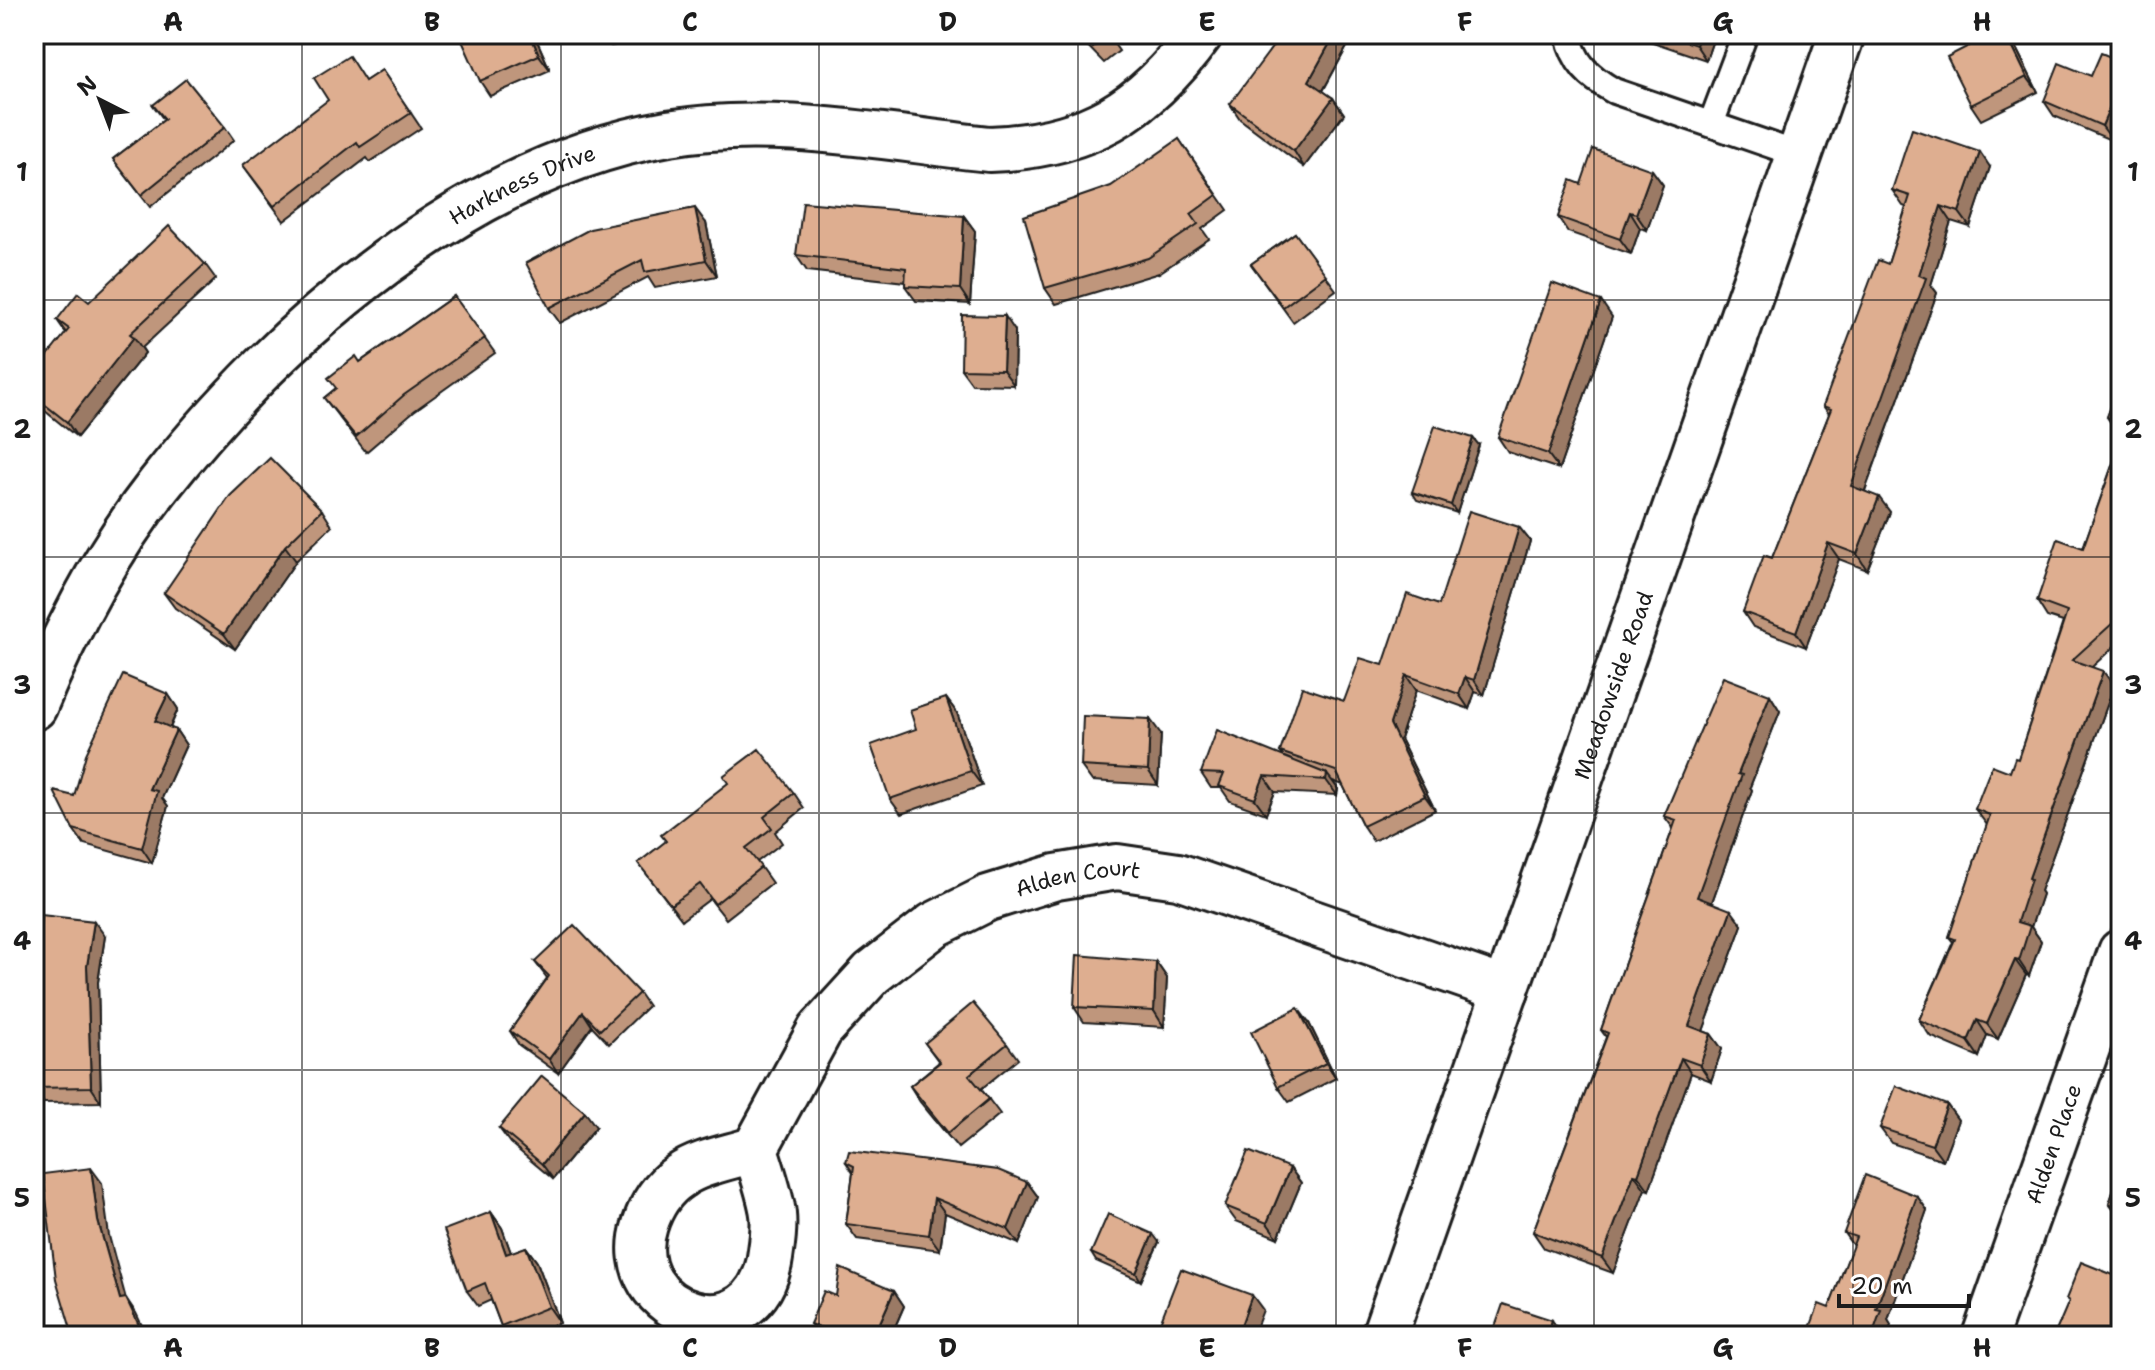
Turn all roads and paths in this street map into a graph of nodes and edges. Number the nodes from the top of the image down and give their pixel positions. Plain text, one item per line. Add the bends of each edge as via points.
1 (1200, 34) edge
2 (1568, 34) edge
3 (1745, 34) edge
4 (1842, 34) edge
5 (1711, 124) junction
6 (1800, 155) junction
7 (34, 707) edge
8 (2121, 952) edge
9 (1506, 990) junction
10 (755, 1149) dead end
11 (1384, 1336) edge
12 (1985, 1336) edge

1 - 7 street, Harkness Drive via 1157,87 1131,108 1069,139 989,149 743,127 671,132 610,145 555,166 424,237 278,353 157,487 98,577
2 - 5 lane via 1572,53 1590,78
3 - 5 lane
4 - 6 street, Meadowside Road
5 - 6 lane
6 - 9 street, Meadowside Road
8 - 12 street, Alden Place
9 - 10 street, Alden Court via 1178,876 1117,867 1056,877 988,898 934,925 872,973 820,1030
9 - 11 street, Meadowside Road

